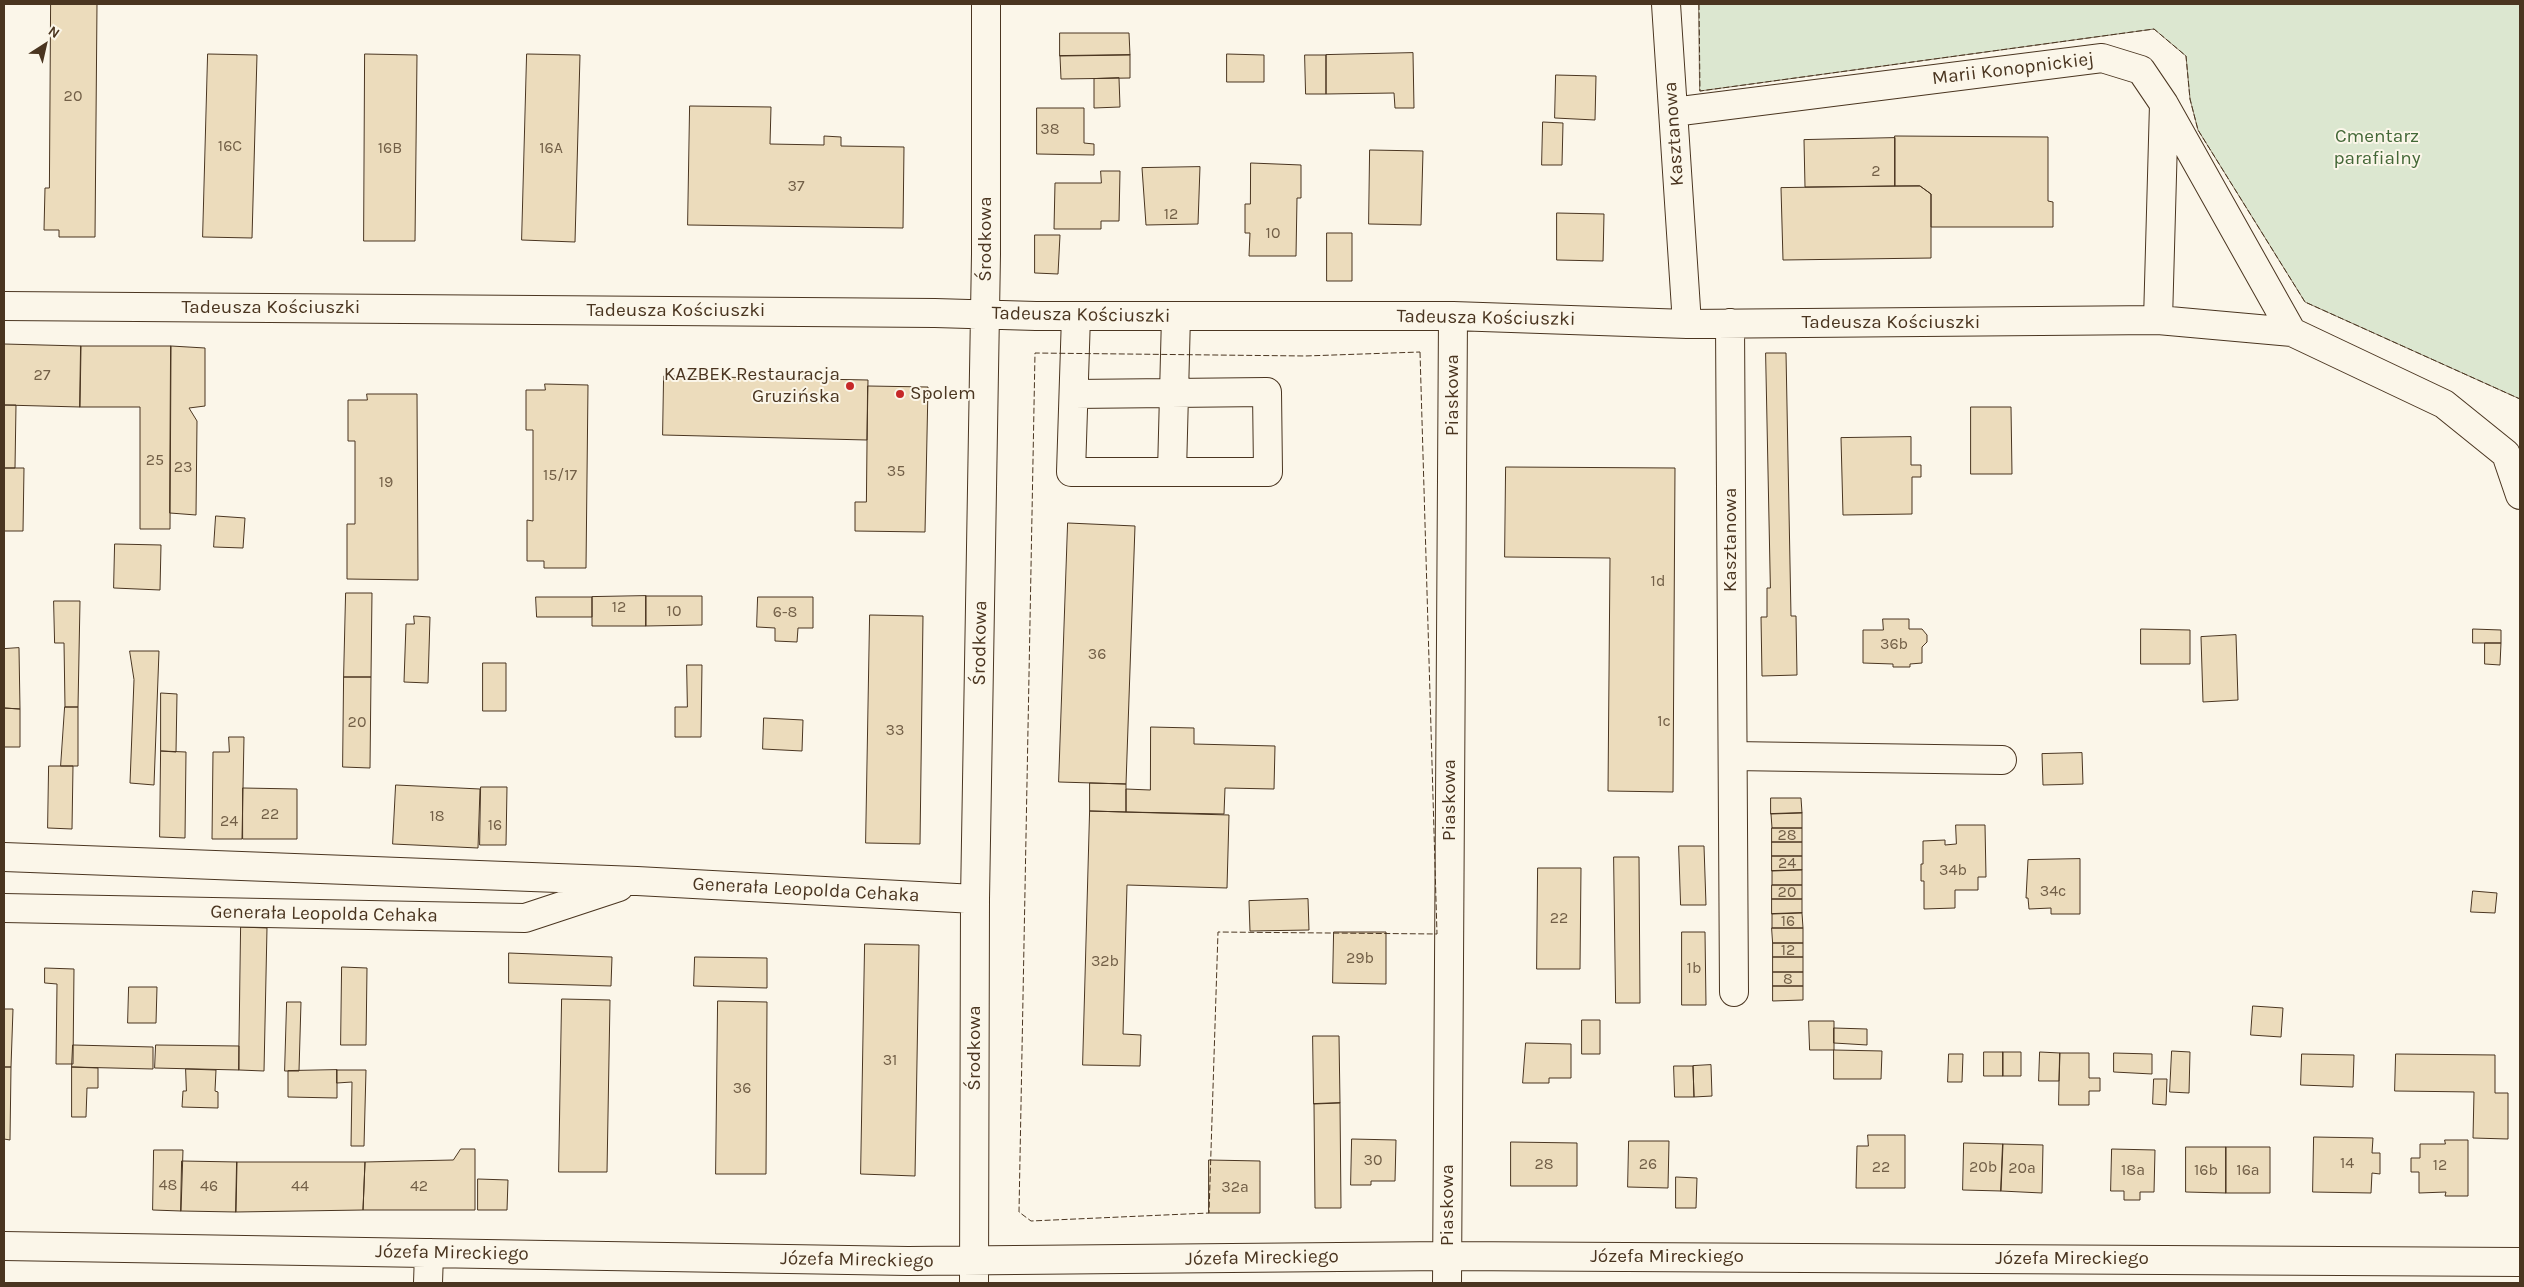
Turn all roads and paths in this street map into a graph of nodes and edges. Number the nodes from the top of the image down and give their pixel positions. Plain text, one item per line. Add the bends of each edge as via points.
1 (986, 4) edge
2 (1666, 4) edge
3 (2164, 104) junction
4 (1673, 112) junction
5 (4, 306) edge
6 (986, 314) junction
7 (1076, 316) junction
8 (1176, 316) junction
9 (1453, 316) junction
10 (2158, 320) junction
11 (1686, 324) junction
12 (1730, 324) junction
13 (2292, 332) junction
14 (1175, 393) junction
15 (1074, 394) junction
16 (1172, 472) junction
17 (2520, 495) edge
18 (1733, 756) junction
19 (2002, 760) dead end
20 (4, 857) edge
21 (638, 881) junction
22 (975, 899) junction
23 (4, 908) edge
24 (1734, 992) dead end
25 (4, 1246) edge
26 (429, 1253) junction
27 (1447, 1256) junction
28 (2520, 1262) edge
29 (975, 1272) edge
30 (428, 1283) edge
31 (1446, 1283) edge

1 - 6 street, Środkowa
2 - 4 street, Kasztanowa
3 - 4 street, Marii Konopnickiej via 2141,70 2102,58
3 - 10 street
3 - 13 street, Marii Konopnickiej
4 - 11 street, Kasztanowa
5 - 6 street, Tadeusza Kościuszki
6 - 7 street, Tadeusza Kościuszki
6 - 22 street, Środkowa
7 - 8 street, Tadeusza Kościuszki
7 - 15 street
8 - 9 street, Tadeusza Kościuszki
8 - 14 street
9 - 11 street, Tadeusza Kościuszki
9 - 27 street, Piaskowa
10 - 12 street, Tadeusza Kościuszki
10 - 13 street
11 - 12 street, Tadeusza Kościuszki
12 - 18 street, Kasztanowa
13 - 17 street via 2444,404 2506,454
14 - 15 street
14 - 16 street
14 - 16 street via 1267,392 1268,472
15 - 16 street via 1071,472
18 - 19 street
18 - 24 street, Kasztanowa
20 - 21 street, Generała Leopolda Cehaka
21 - 22 street, Generała Leopolda Cehaka
21 - 23 street, Generała Leopolda Cehaka via 525,918
22 - 29 street, Środkowa
25 - 26 street, Józefa Mireckiego
26 - 29 street, Józefa Mireckiego
26 - 30 street
27 - 28 street, Józefa Mireckiego
27 - 29 street, Józefa Mireckiego
27 - 31 street, Piaskowa

